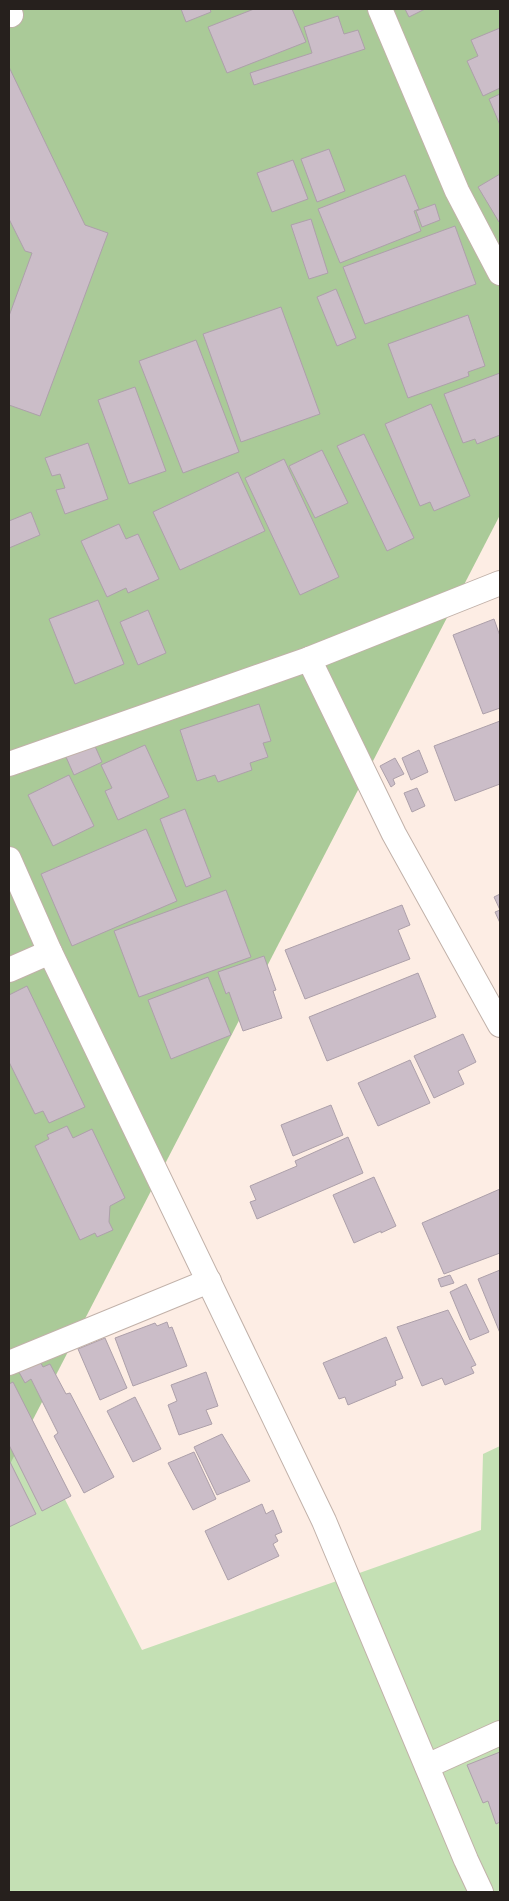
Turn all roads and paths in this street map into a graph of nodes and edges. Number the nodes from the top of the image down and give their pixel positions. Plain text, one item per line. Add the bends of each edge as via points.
1 (380, 9) edge
2 (500, 273) edge
3 (500, 583) edge
4 (309, 659) junction
5 (9, 764) edge
6 (9, 859) edge
7 (50, 952) junction
8 (9, 970) edge
9 (500, 1025) edge
10 (209, 1281) junction
11 (9, 1363) edge
12 (500, 1733) edge
13 (427, 1766) junction
14 (481, 1892) edge

1 - 2 street via 457,191
3 - 4 street
4 - 5 street
4 - 9 street via 394,834
6 - 7 street
7 - 8 street
7 - 10 street
10 - 11 street
10 - 13 street via 324,1521
12 - 13 street
13 - 14 street

